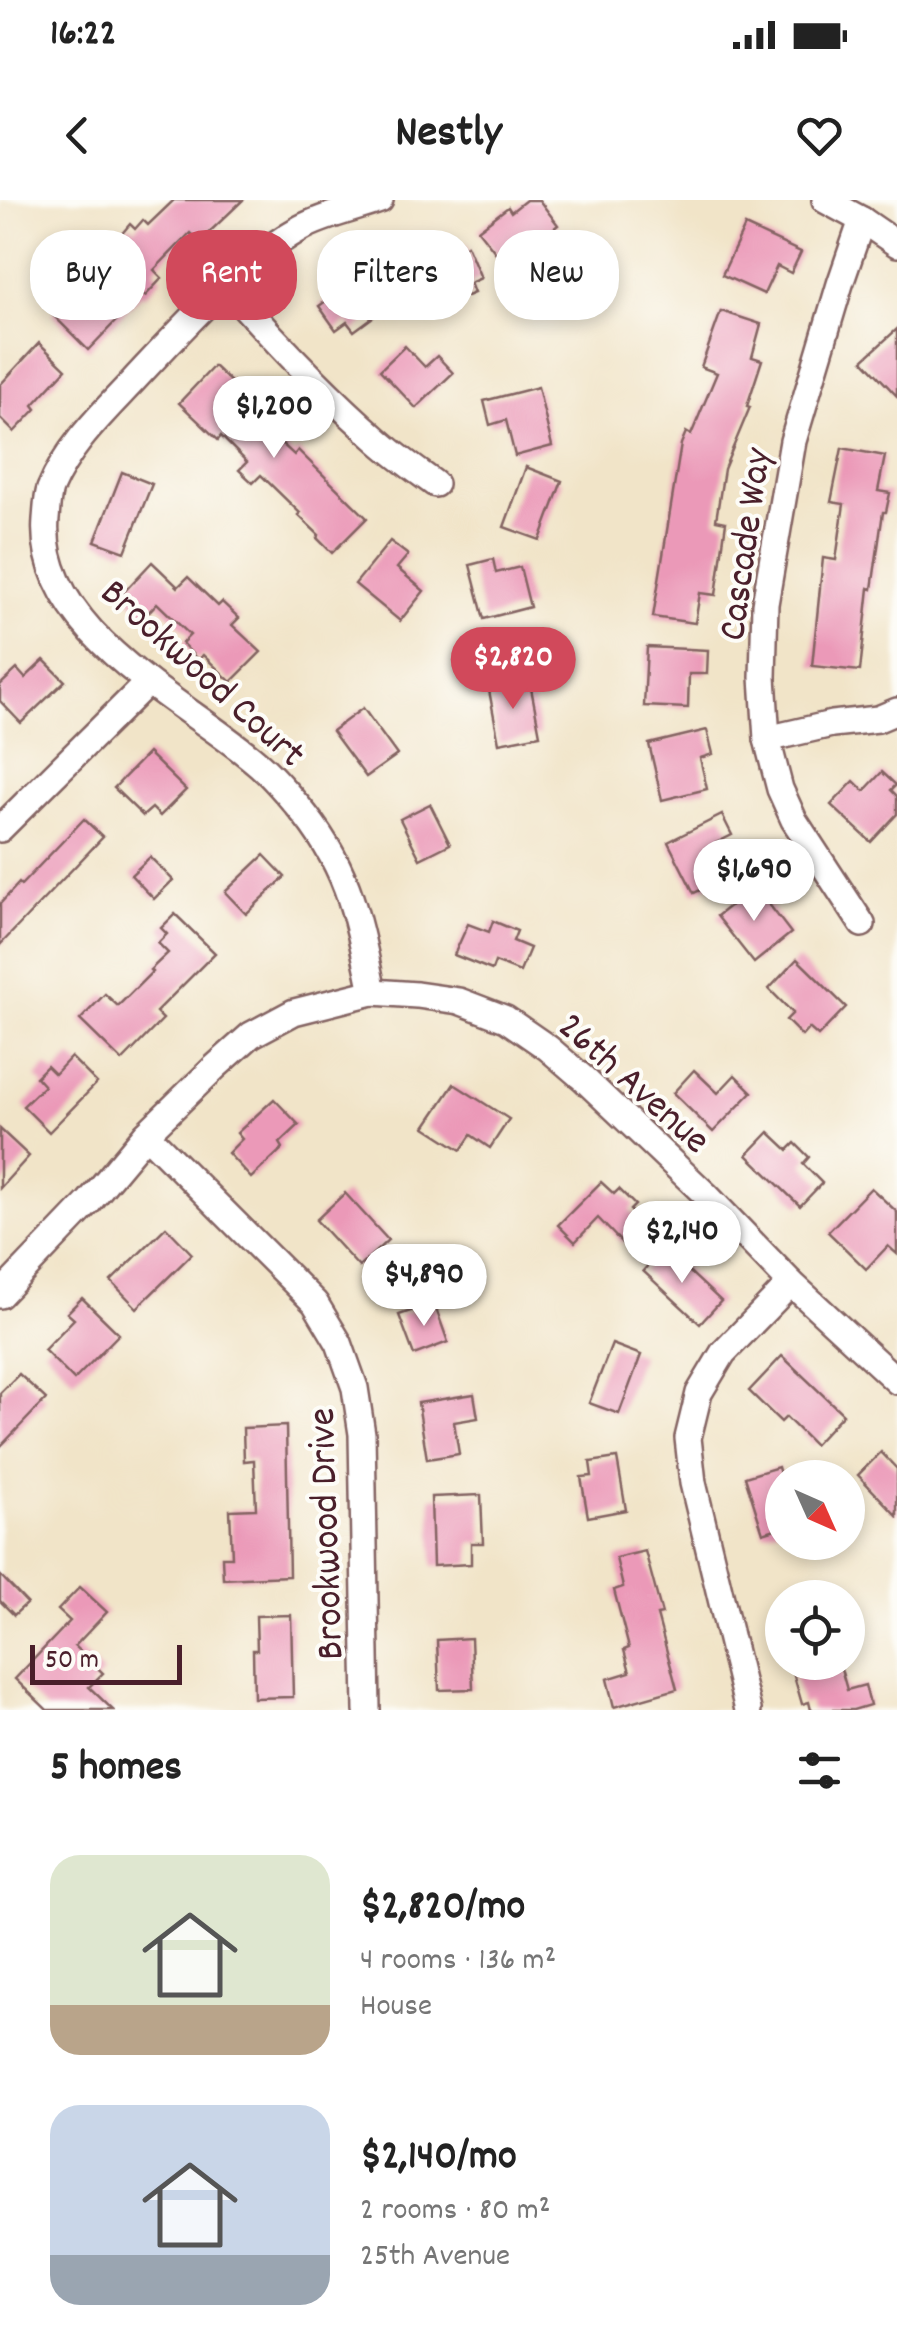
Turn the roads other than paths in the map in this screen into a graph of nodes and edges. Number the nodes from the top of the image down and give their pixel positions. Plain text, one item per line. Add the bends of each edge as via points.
1 (380, 200) edge
2 (825, 200) edge
3 (862, 220) junction
4 (297, 231) edge
5 (897, 244) edge
6 (192, 320) edge
7 (257, 320) edge
8 (435, 484) dead end
9 (148, 682) junction
10 (897, 711) edge
11 (767, 739) junction
12 (0, 830) edge
13 (862, 924) dead end
14 (373, 992) junction
15 (146, 1134) junction
16 (792, 1283) junction
17 (0, 1295) edge
18 (897, 1382) edge
19 (367, 1710) edge
20 (748, 1710) edge

1 - 4 street, Brookwood Court
2 - 3 street
3 - 5 street
3 - 11 street, Cascade Way via 793,441 765,604
6 - 9 street, Brookwood Court via 72,447 48,492 44,540 61,588 91,630
7 - 8 street via 360,424
9 - 12 street
9 - 14 street, Brookwood Court via 256,762 324,840 357,916
10 - 11 street
11 - 13 street, Cascade Way via 794,820
14 - 15 street via 294,1012 251,1035
14 - 16 street, 26th Avenue via 459,1001 506,1019 548,1048
15 - 17 street
15 - 19 street, Brookwood Drive via 315,1304 340,1343 362,1434
16 - 18 street, 26th Avenue
16 - 20 street via 724,1353 699,1392 688,1438

